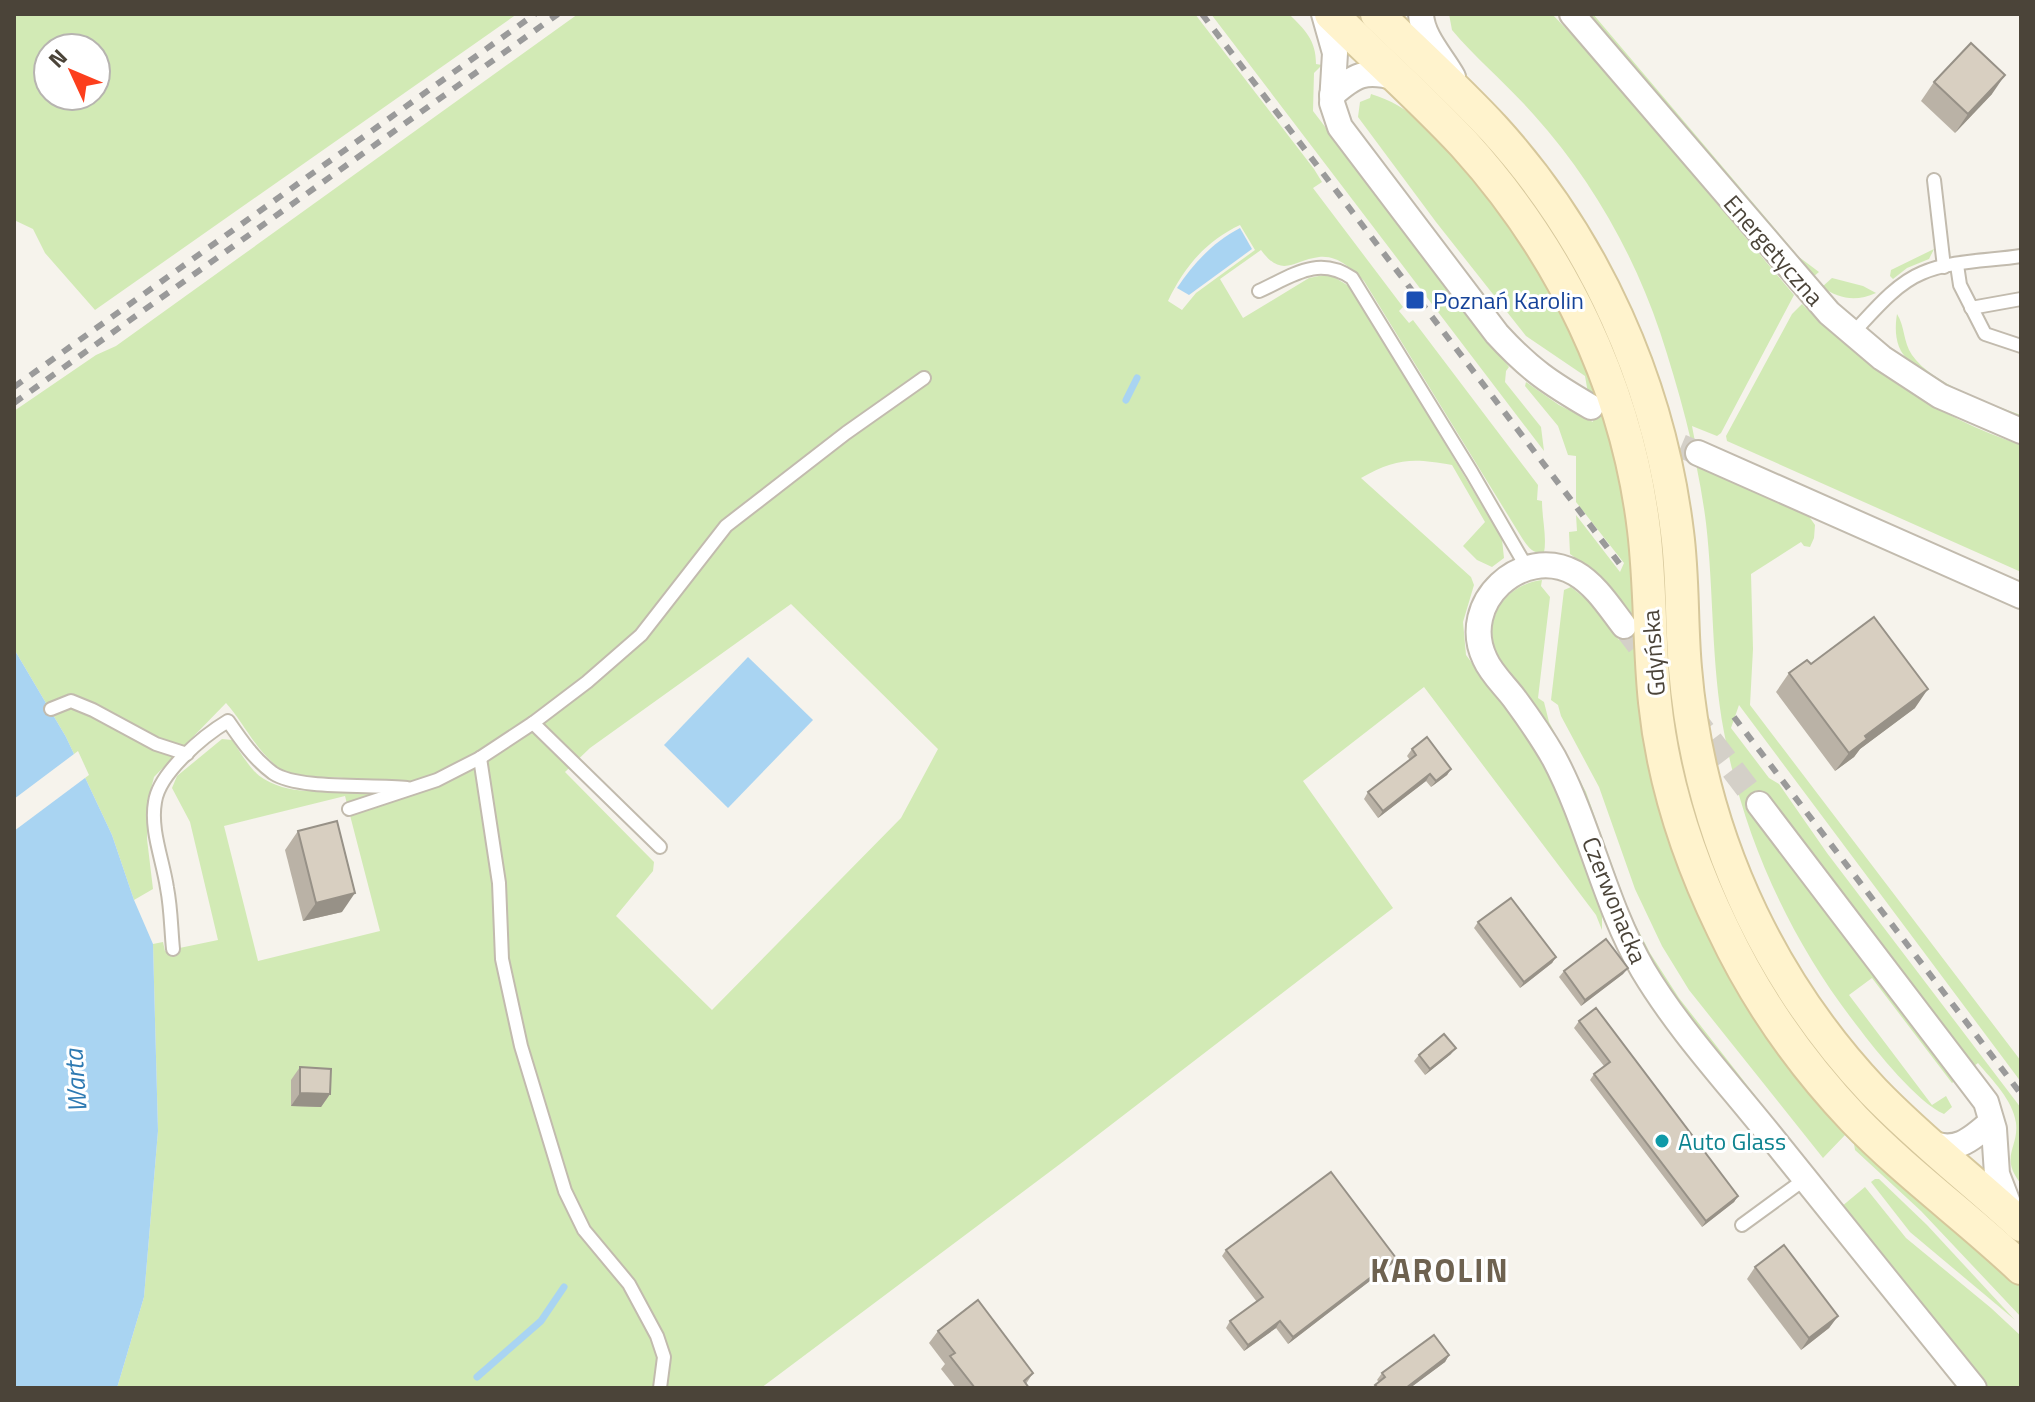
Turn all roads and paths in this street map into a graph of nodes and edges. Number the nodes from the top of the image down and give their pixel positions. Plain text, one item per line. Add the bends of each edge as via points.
1 (1324, 14) edge
2 (1331, 14) edge
3 (1377, 14) edge
4 (1421, 14) edge
5 (1572, 14) edge
6 (1396, 78) junction
7 (1332, 95) junction
8 (1466, 100) junction
9 (1934, 180) dead end
10 (2021, 256) edge
11 (1950, 266) junction
12 (1259, 291) dead end
13 (2021, 299) edge
14 (1971, 308) junction
15 (1852, 334) junction
16 (2021, 346) edge
17 (924, 378) dead end
18 (1591, 407) dead end
19 (2021, 431) edge
20 (1698, 453) tunnel mouth
21 (1527, 568) junction
22 (2021, 596) edge
23 (1624, 626) tunnel mouth
24 (51, 709) dead end
25 (533, 723) junction
26 (187, 754) junction
27 (480, 758) junction
28 (407, 788) junction
29 (1759, 804) tunnel mouth
30 (349, 809) dead end
31 (660, 847) dead end
32 (173, 949) dead end
33 (1991, 1122) junction
34 (1925, 1140) junction
35 (1805, 1179) junction
36 (2018, 1222) edge
37 (1742, 1225) dead end
38 (2021, 1268) edge
39 (660, 1388) edge
40 (1974, 1388) edge

1 - 7 street via 1335,53
2 - 6 main road, Gdyńska
3 - 8 main road, Gdyńska
4 - 8 street via 1429,40
5 - 15 street, Energetyczna via 1806,289
6 - 7 street via 1360,75
6 - 38 main road, Gdyńska via 1462,142 1524,219 1565,286 1599,357 1641,508 1655,704 1666,761 1692,855 1731,945 1781,1029 1848,1112
7 - 18 street via 1340,127 1497,334 1542,379
8 - 34 main road, Gdyńska via 1527,169 1571,232 1608,296 1644,384 1677,533 1685,671 1696,748 1716,824 1744,898 1779,967 1823,1031 1873,1091
9 - 11 lane
10 - 11 lane
11 - 14 lane
11 - 15 lane via 1905,283
12 - 21 lane via 1325,266 1352,278
13 - 14 lane
14 - 16 lane via 1985,334
15 - 19 street, Energetyczna via 1940,396
17 - 25 lane via 726,526 641,635
20 - 22 street
21 - 23 street via 1552,566 1576,574
21 - 35 street, Czerwonacka via 1501,582 1488,599 1480,623 1483,657 1536,728 1563,776 1617,917 1644,971
24 - 26 lane via 71,701
25 - 27 lane
25 - 31 lane
26 - 28 lane via 228,721 275,774 301,784
26 - 32 lane via 166,777 155,800
27 - 28 lane via 437,780
27 - 39 lane via 499,883 502,959 521,1046 565,1191 584,1230 629,1284 657,1336 664,1357
28 - 30 lane
29 - 33 street via 1977,1090
33 - 34 street via 1955,1147
33 - 36 street via 1997,1174
34 - 36 main road, Gdyńska
35 - 37 lane
35 - 40 street, Czerwonacka

